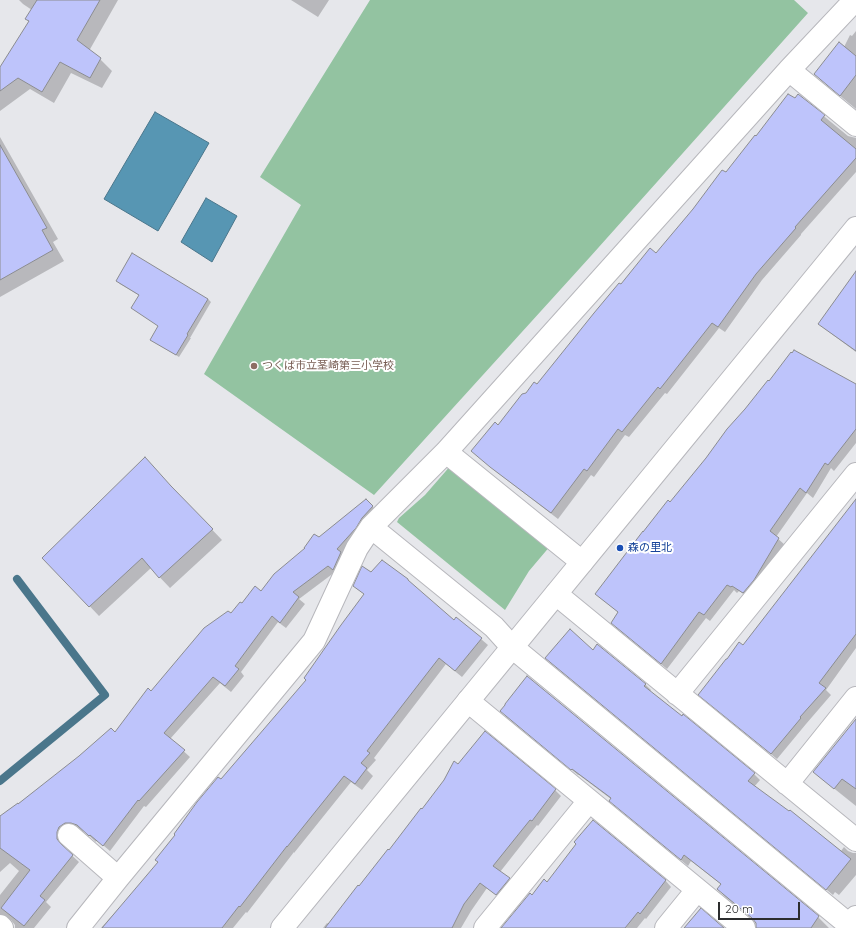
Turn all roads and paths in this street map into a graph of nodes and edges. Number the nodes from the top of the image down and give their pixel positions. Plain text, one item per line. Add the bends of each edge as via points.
1 (849, 2) edge
2 (789, 70) junction
3 (856, 125) edge
4 (856, 228) edge
5 (446, 452) junction
6 (856, 474) edge
7 (370, 527) junction
8 (582, 562) junction
9 (556, 594) junction
10 (512, 647) junction
11 (677, 694) junction
12 (856, 698) edge
13 (468, 701) junction
14 (787, 784) junction
15 (589, 801) junction
16 (68, 834) dead end
17 (856, 840) edge
18 (118, 878) junction
19 (698, 890) junction
20 (851, 925) edge
21 (0, 926) edge
22 (2, 928) edge
23 (78, 928) edge
24 (282, 928) edge
25 (485, 928) edge
26 (666, 928) edge
27 (744, 928) edge

1 - 2 street
2 - 3 street
2 - 5 street
4 - 8 street
5 - 7 street
5 - 8 street
6 - 11 street
7 - 10 street via 494,627
7 - 18 street via 357,548 314,641
8 - 9 street
9 - 10 street
9 - 11 street
10 - 13 street
10 - 20 street
11 - 14 street
12 - 14 street
13 - 15 street
13 - 24 street
14 - 17 street
15 - 19 street
15 - 25 street
16 - 18 street
18 - 23 street
19 - 26 street
19 - 27 street
21 - 22 street

